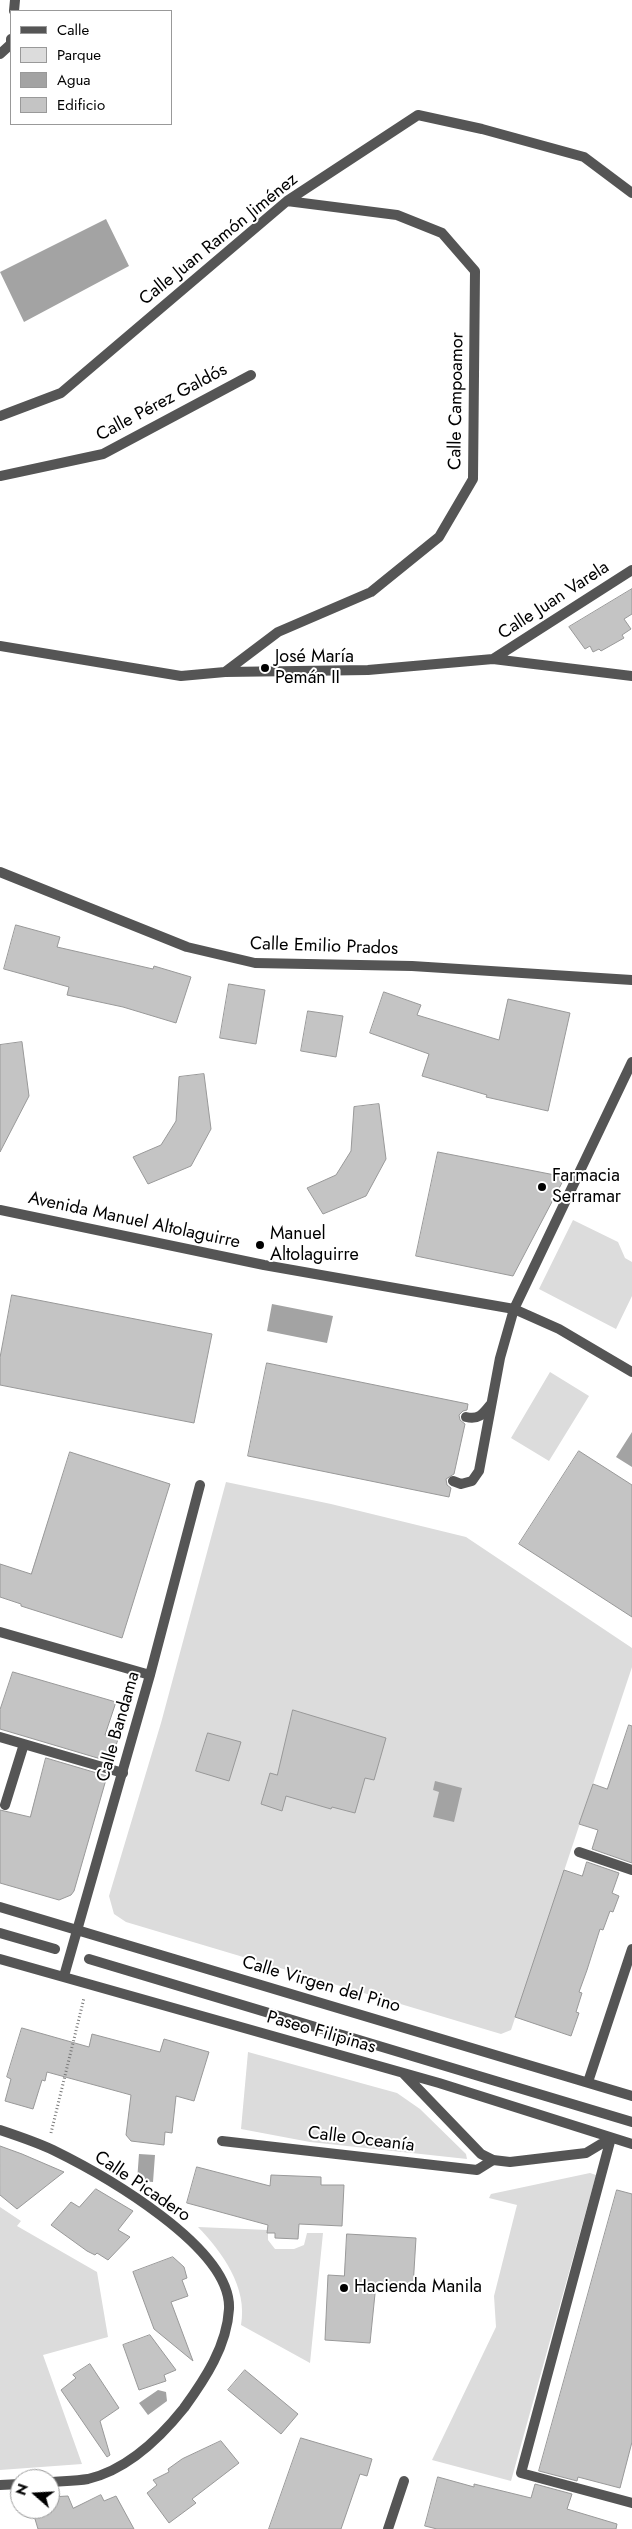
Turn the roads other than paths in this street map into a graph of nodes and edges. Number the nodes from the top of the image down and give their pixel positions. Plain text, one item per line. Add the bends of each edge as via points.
1 (10, 45) edge
2 (0, 54) edge
3 (632, 193) edge
4 (288, 201) junction
5 (251, 375) dead end
6 (0, 416) edge
7 (0, 476) edge
8 (632, 570) edge
9 (0, 646) edge
10 (493, 659) junction
11 (225, 672) junction
12 (632, 676) edge
13 (0, 872) edge
14 (632, 980) edge
15 (632, 1062) edge
16 (0, 1210) edge
17 (514, 1309) junction
18 (632, 1372) edge
19 (491, 1404) junction
20 (466, 1417) dead end
21 (453, 1481) dead end
22 (200, 1485) dead end
23 (0, 1632) edge
24 (150, 1675) junction
25 (0, 1737) edge
26 (24, 1744) junction
27 (123, 1772) junction
28 (5, 1805) dead end
29 (578, 1852) dead end
30 (632, 1870) edge
31 (0, 1907) edge
32 (78, 1930) junction
33 (0, 1933) edge
34 (55, 1949) dead end
35 (632, 1949) edge
36 (0, 1959) edge
37 (89, 1959) dead end
38 (64, 1976) junction
39 (402, 2072) junction
40 (588, 2082) junction
41 (632, 2096) edge
42 (632, 2122) edge
43 (0, 2130) edge
44 (611, 2138) junction
45 (222, 2141) dead end
46 (632, 2144) edge
47 (493, 2160) junction
48 (60, 2481) edge
49 (404, 2481) dead end
50 (632, 2503) edge
51 (388, 2529) edge

1 - 2 street
3 - 4 street, Calle Juan Ramón Jiménez via 584,157 418,115
4 - 6 street, Calle Juan Ramón Jiménez via 62,393
4 - 11 street, Calle Campoamor via 396,215 442,233 475,271 472,479 439,537 371,592 278,632
5 - 7 street, Calle Pérez Galdós via 103,454
8 - 10 street, Calle Juan Varela
9 - 11 street via 182,676
10 - 11 street via 368,670
10 - 12 street
13 - 14 street, Calle Emilio Prados via 187,947 255,963 412,966
15 - 17 street
16 - 17 street, Avenida Manuel Altolaguirre via 264,1265
17 - 18 street, Avenida Manuel Altolaguirre via 559,1329
17 - 19 street
19 - 20 street via 481,1416 474,1419
19 - 21 street via 479,1471 472,1481 461,1484
22 - 24 street, Calle Bandama
23 - 24 street
24 - 27 street, Calle Bandama
25 - 26 street
26 - 27 street
26 - 28 street
27 - 32 street, Calle Bandama
29 - 30 street
31 - 32 street, Calle Virgen del Pino
32 - 38 street, Calle Bandama
32 - 40 street, Calle Virgen del Pino
33 - 34 street
35 - 40 street
36 - 38 street, Paseo Filipinas
37 - 42 street
38 - 39 street, Paseo Filipinas
39 - 44 street, Paseo Filipinas
39 - 47 street via 481,2154
40 - 41 street, Calle Virgen del Pino
43 - 48 street, Calle Picadero via 47,2147 99,2175 169,2220 213,2264 224,2285 229,2308 222,2344 202,2383 177,2416 127,2462 87,2479
44 - 46 street, Paseo Filipinas
44 - 47 street, Calle Oceanía via 586,2153 510,2162
44 - 50 street via 521,2473
45 - 47 street, Calle Oceanía via 476,2170
49 - 51 street

